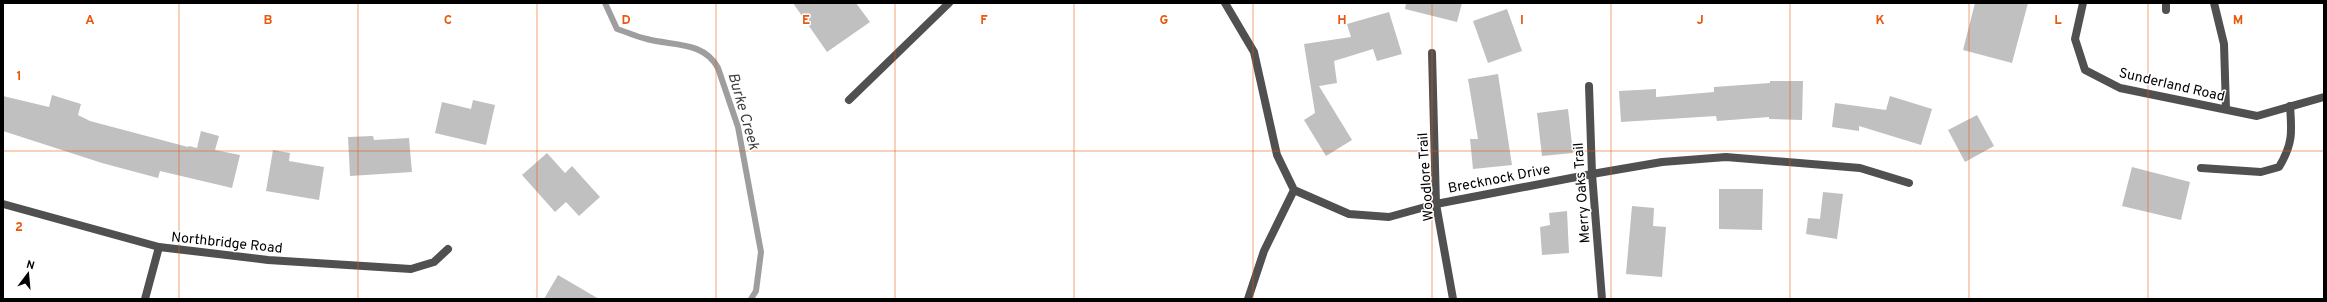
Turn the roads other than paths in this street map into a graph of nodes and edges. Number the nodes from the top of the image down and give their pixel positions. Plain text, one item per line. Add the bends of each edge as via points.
1 (949, 3) edge
2 (2083, 3) edge
3 (2214, 3) edge
4 (1224, 4) edge
5 (1432, 53) dead end
6 (1589, 86) dead end
7 (2324, 97) edge
8 (849, 100) dead end
9 (2290, 106) junction
10 (2226, 109) junction
11 (2201, 168) dead end
12 (1592, 174) junction
13 (1909, 182) dead end
14 (1294, 190) junction
15 (3, 204) edge
16 (1436, 204) junction
17 (159, 247) junction
18 (448, 249) dead end
19 (145, 299) edge
20 (1248, 299) edge
21 (1453, 299) edge
22 (1602, 299) edge

1 - 8 street
2 - 10 street, Sunderland Road via 2075,39 2084,70 2120,88
3 - 10 street via 2224,44
4 - 14 street via 1254,52 1277,155
5 - 16 street, Woodlore Trail
6 - 12 street, Merry Oaks Trail
7 - 9 street, Sunderland Road
9 - 10 street, Sunderland Road via 2257,116
9 - 11 street via 2292,134 2288,152 2279,167 2261,172
12 - 13 street, Brecknock Drive via 1662,162 1726,157 1860,168
12 - 16 street, Brecknock Drive
12 - 22 street, Merry Oaks Trail
14 - 16 street, Brecknock Drive via 1349,214 1389,217
14 - 20 street via 1264,251
15 - 17 street, Northbridge Road
16 - 21 street, Woodlore Trail
17 - 18 street, Northbridge Road via 268,260 411,269 434,262
17 - 19 street

